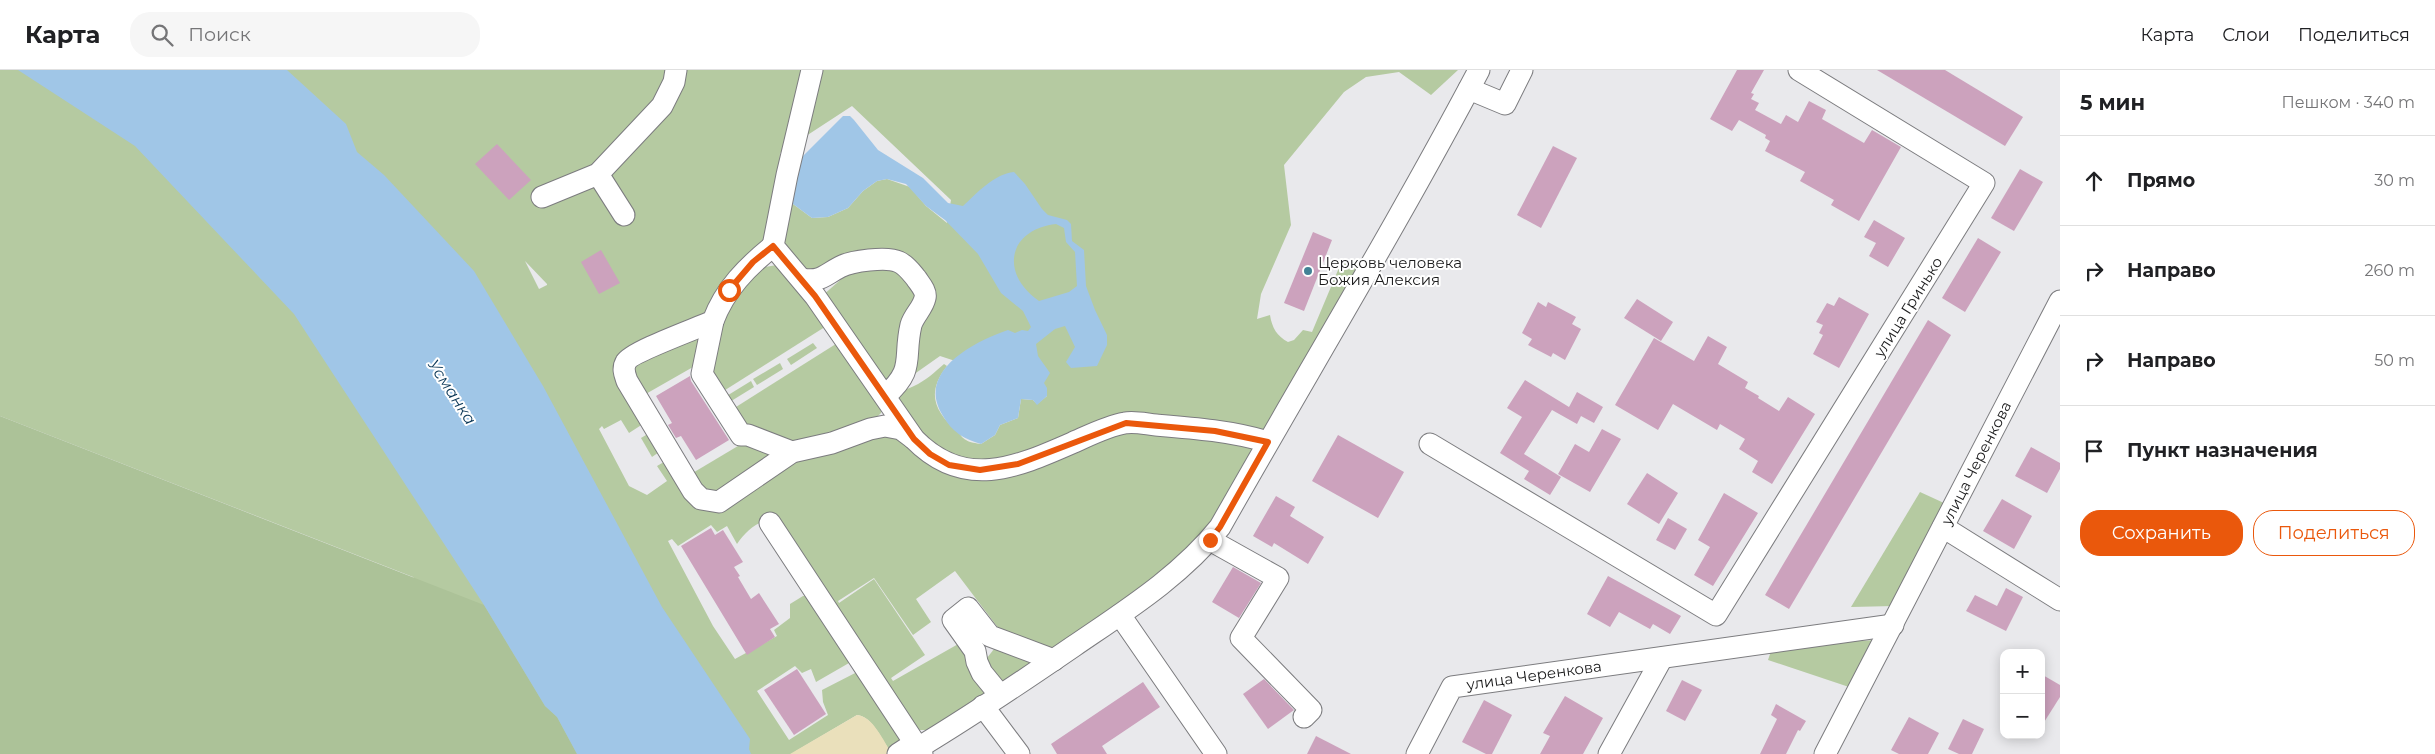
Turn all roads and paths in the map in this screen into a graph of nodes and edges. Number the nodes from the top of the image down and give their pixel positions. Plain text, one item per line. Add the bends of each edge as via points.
1 (676, 70) edge
2 (812, 70) edge
3 (1479, 70) edge
4 (1522, 70) edge
5 (1799, 70) edge
6 (1469, 89) junction
7 (598, 174) junction
8 (542, 197) dead end
9 (624, 215) dead end
10 (773, 246) junction
11 (802, 279) junction
12 (2060, 301) edge
13 (713, 321) junction
14 (885, 396) junction
15 (914, 439) junction
16 (1268, 442) junction
17 (1430, 444) dead end
18 (792, 452) junction
19 (770, 523) dead end
20 (1943, 527) junction
21 (1210, 540) junction
22 (2060, 600) edge
23 (1120, 615) junction
24 (1893, 625) junction
25 (1662, 658) junction
26 (1054, 660) junction
27 (992, 700) junction
28 (1304, 717) dead end
29 (913, 750) edge
30 (1019, 754) edge
31 (1216, 754) edge
32 (1417, 754) edge
33 (1609, 754) edge
34 (1825, 754) edge

1 - 7 street via 662,106
2 - 10 street
3 - 6 street
4 - 6 street via 1505,104
5 - 17 street, улица Гринько via 1984,184 1716,615
6 - 16 street via 1423,176
7 - 8 street
7 - 9 street
10 - 11 street
10 - 13 street via 742,274 719,303
11 - 14 street
11 - 14 street via 815,281 841,266 866,260 892,259 900,262 914,276 926,294 925,299 911,327 903,378
12 - 20 street, улица Черенкова
13 - 18 street via 702,374 741,435
13 - 18 street via 636,354 627,360 624,368 627,381 693,491 697,497 708,501 724,500
14 - 15 street
15 - 16 street via 949,465 980,470 1018,464 1126,423 1215,431
15 - 18 street via 901,429 885,426
16 - 21 street
19 - 29 street
20 - 22 street
20 - 24 street, улица Черенкова
21 - 23 street via 1184,565
21 - 28 street via 1278,578 1241,638 1311,710
23 - 26 street
23 - 31 street
24 - 25 street, улица Черенкова
24 - 34 street, улица Черенкова
25 - 32 street, улица Черенкова via 1452,687
25 - 33 street
26 - 27 street
26 - 27 street via 990,636 968,608 953,620 975,651
27 - 29 street
27 - 30 street

